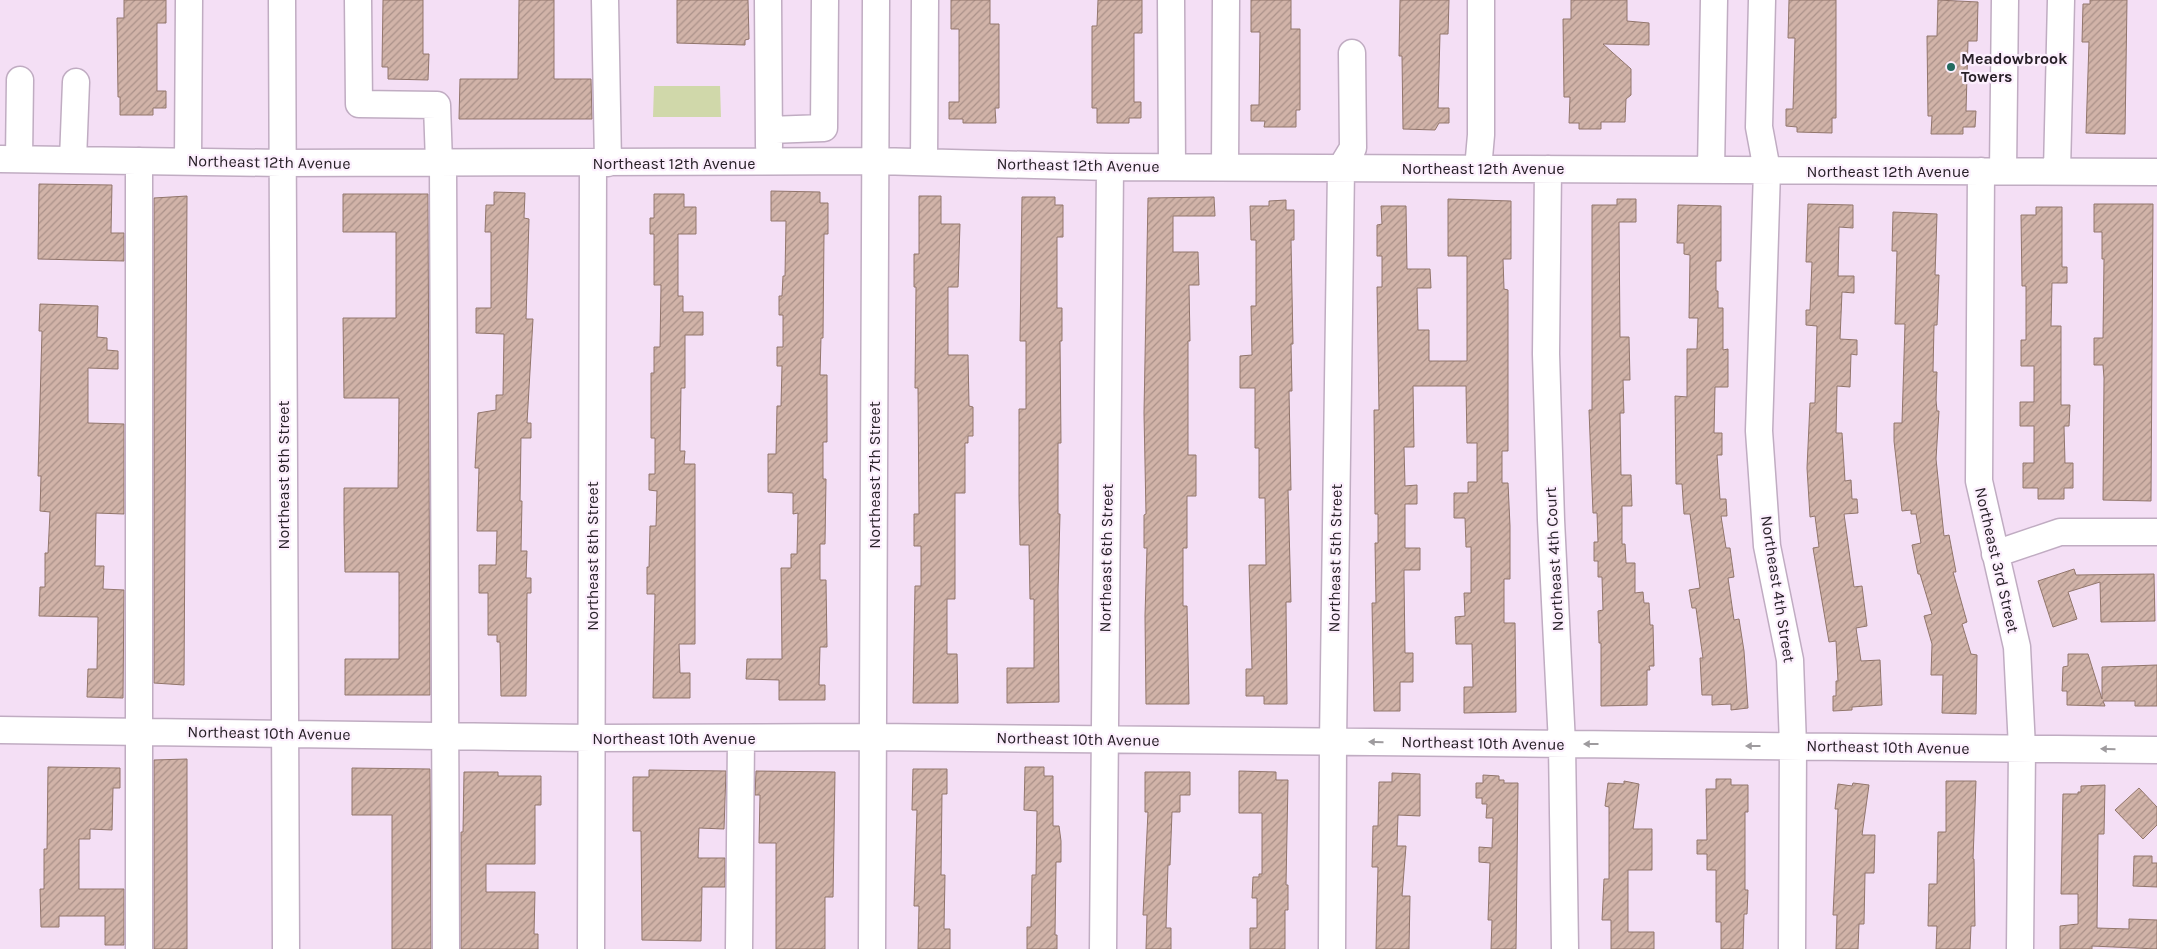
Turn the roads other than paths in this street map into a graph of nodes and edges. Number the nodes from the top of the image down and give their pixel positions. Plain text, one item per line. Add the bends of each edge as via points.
1 (189, 0) edge
2 (282, 0) edge
3 (358, 0) edge
4 (605, 0) edge
5 (768, 0) edge
6 (825, 0) edge
7 (876, 0) edge
8 (925, 0) edge
9 (1171, 0) edge
10 (1226, 0) edge
11 (1481, 0) edge
12 (1714, 0) edge
13 (1762, 0) edge
14 (2005, 0) edge
15 (2061, 0) edge
16 (1352, 54) dead end
17 (20, 80) dead end
18 (76, 82) dead end
19 (768, 130) junction
20 (10, 159) edge
21 (74, 160) junction
22 (139, 161) junction
23 (188, 161) junction
24 (876, 161) junction
25 (769, 162) junction
26 (924, 162) junction
27 (281, 163) junction
28 (441, 163) junction
29 (601, 163) junction
30 (1172, 166) junction
31 (1225, 166) junction
32 (1110, 167) junction
33 (1341, 168) junction
34 (1478, 168) junction
35 (1548, 169) junction
36 (1711, 170) junction
37 (1767, 170) junction
38 (1992, 171) junction
39 (2057, 171) junction
40 (2157, 172) edge
41 (2157, 532) edge
42 (1995, 554) junction
43 (0, 730) edge
44 (140, 731) junction
45 (285, 733) junction
46 (446, 736) junction
47 (873, 737) junction
48 (590, 738) junction
49 (741, 738) junction
50 (1104, 739) junction
51 (1332, 742) junction
52 (1562, 744) junction
53 (1793, 746) junction
54 (2022, 748) junction
55 (2157, 750) edge
56 (140, 949) edge
57 (286, 949) edge
58 (446, 949) edge
59 (591, 949) edge
60 (739, 949) edge
61 (872, 949) edge
62 (1103, 949) edge
63 (1332, 949) edge
64 (1565, 949) edge
65 (1792, 949) edge
66 (2020, 949) edge

1 - 23 street
2 - 27 street, Northeast 9th Street
3 - 28 street via 359,104 437,105
4 - 29 street, Northeast 8th Street
5 - 19 street
6 - 19 street via 824,128
7 - 24 street, Northeast 7th Street
8 - 26 street
9 - 30 street
10 - 31 street
11 - 34 street
12 - 36 street
13 - 37 street, Northeast 4th Street via 1759,127
14 - 38 street, Northeast 3rd Street
15 - 39 street
16 - 33 street via 1353,148
17 - 20 street
18 - 21 street
19 - 25 street
20 - 21 street, Northeast 12th Avenue
21 - 22 street, Northeast 12th Avenue
22 - 23 street, Northeast 12th Avenue
22 - 44 street
23 - 27 street, Northeast 12th Avenue
24 - 25 street, Northeast 12th Avenue
24 - 26 street, Northeast 12th Avenue
24 - 47 street, Northeast 7th Street
25 - 29 street, Northeast 12th Avenue
26 - 32 street, Northeast 12th Avenue
27 - 28 street, Northeast 12th Avenue
27 - 45 street, Northeast 9th Street
28 - 29 street, Northeast 12th Avenue
28 - 46 street
29 - 48 street, Northeast 8th Street
30 - 31 street, Northeast 12th Avenue
30 - 32 street, Northeast 12th Avenue
31 - 33 street, Northeast 12th Avenue
32 - 50 street, Northeast 6th Street
33 - 34 street, Northeast 12th Avenue
33 - 51 street, Northeast 5th Street
34 - 35 street, Northeast 12th Avenue
35 - 36 street, Northeast 12th Avenue
35 - 52 street, Northeast 4th Court via 1546,354
36 - 37 street, Northeast 12th Avenue
37 - 38 street, Northeast 12th Avenue
37 - 53 street, Northeast 4th Street via 1759,431 1767,546 1790,660
38 - 39 street, Northeast 12th Avenue
38 - 42 street, Northeast 3rd Street via 1978,481
39 - 40 street, Northeast 12th Avenue
41 - 42 street via 2060,532
42 - 54 street, Northeast 3rd Street via 2017,647
43 - 44 street, Northeast 10th Avenue
44 - 45 street, Northeast 10th Avenue
44 - 56 street
45 - 46 street, Northeast 10th Avenue
45 - 57 street, Northeast 9th Street
46 - 48 street, Northeast 10th Avenue
46 - 58 street
47 - 49 street, Northeast 10th Avenue
47 - 50 street, Northeast 10th Avenue
47 - 61 street, Northeast 7th Street
48 - 49 street, Northeast 10th Avenue
48 - 59 street, Northeast 8th Street
49 - 60 street
50 - 51 street, Northeast 10th Avenue
50 - 62 street, Northeast 6th Street
52 -> 51 street, Northeast 10th Avenue
51 - 63 street, Northeast 5th Street
53 -> 52 street, Northeast 10th Avenue
52 - 64 street, Northeast 4th Court
53 - 54 street, Northeast 10th Avenue
53 - 65 street, Northeast 4th Street
55 -> 54 street, Northeast 10th Avenue
54 - 66 street, Northeast 3rd Street

